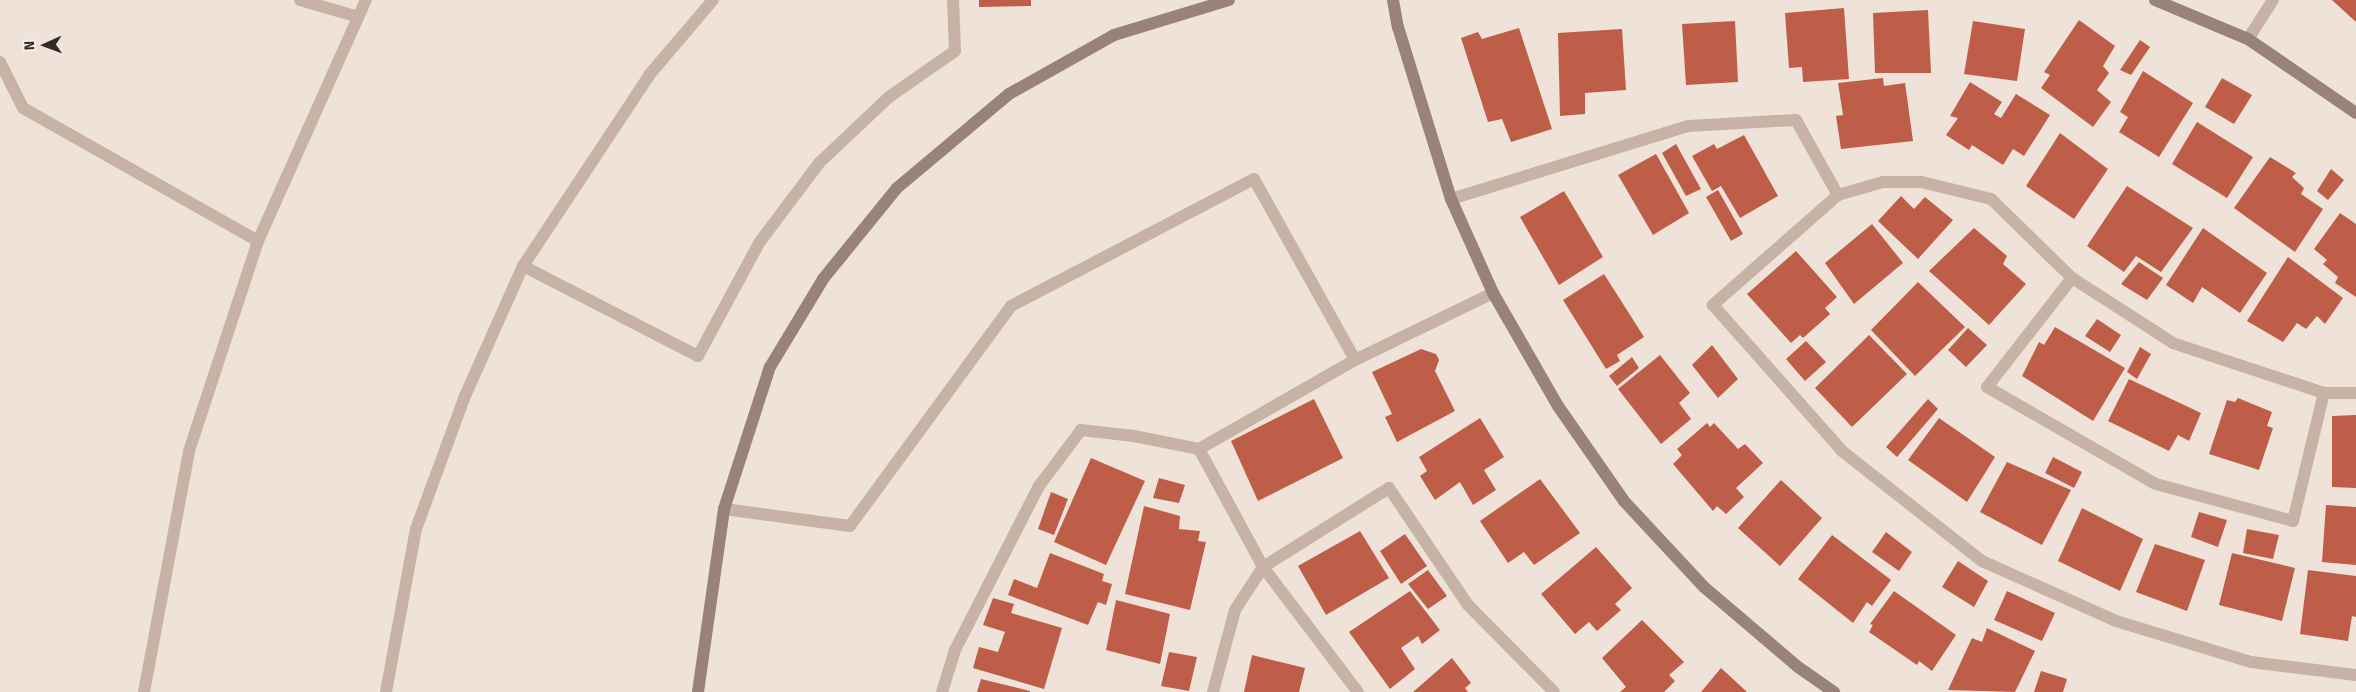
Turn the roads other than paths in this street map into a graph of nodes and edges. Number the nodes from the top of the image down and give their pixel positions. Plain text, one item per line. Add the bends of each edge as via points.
1 (300, 0) edge
2 (366, 0) edge
3 (713, 0) edge
4 (953, 0) edge
5 (1229, 0) edge
6 (1392, 0) edge
7 (2155, 0) edge
8 (2273, 0) edge
9 (358, 17) junction
10 (2248, 39) junction
11 (0, 62) edge
12 (2356, 113) edge
13 (1838, 195) junction
14 (1451, 199) junction
15 (258, 241) junction
16 (524, 266) junction
17 (2072, 278) junction
18 (1493, 293) junction
19 (1355, 360) junction
20 (2356, 393) edge
21 (2324, 394) junction
22 (1199, 449) junction
23 (724, 509) junction
24 (1262, 567) junction
25 (2356, 675) edge
26 (144, 692) edge
27 (386, 692) edge
28 (698, 692) edge
29 (942, 692) edge
30 (1213, 692) edge
31 (1358, 692) edge
32 (1554, 692) edge
33 (1834, 692) edge

1 - 9 street
2 - 9 street
3 - 16 street via 650,74
4 - 16 street via 955,51 889,97 819,163 758,243 698,356
5 - 23 street via 1114,35 1009,94 896,188 823,279 770,367
6 - 14 street
7 - 10 street
8 - 10 street
9 - 15 street
10 - 12 street
11 - 15 street via 23,108
13 - 14 street via 1796,120 1688,126
13 - 17 street via 1883,182 1921,182 1991,199
13 - 25 street via 1713,305 1842,452 1982,560 2116,621 2250,662
14 - 18 street
15 - 26 street via 189,451
16 - 27 street via 464,396 416,530
17 - 21 street via 2173,343
17 - 21 street via 1987,387 2156,484 2293,521
18 - 19 street
18 - 33 street via 1558,406 1624,501 1704,587 1798,667
19 - 22 street
19 - 23 street via 1254,179 1012,306 850,526
20 - 21 street
22 - 24 street
22 - 29 street via 1134,436 1081,430 1039,486 954,650
23 - 28 street
24 - 30 street via 1235,610
24 - 31 street
24 - 32 street via 1389,488 1468,605

